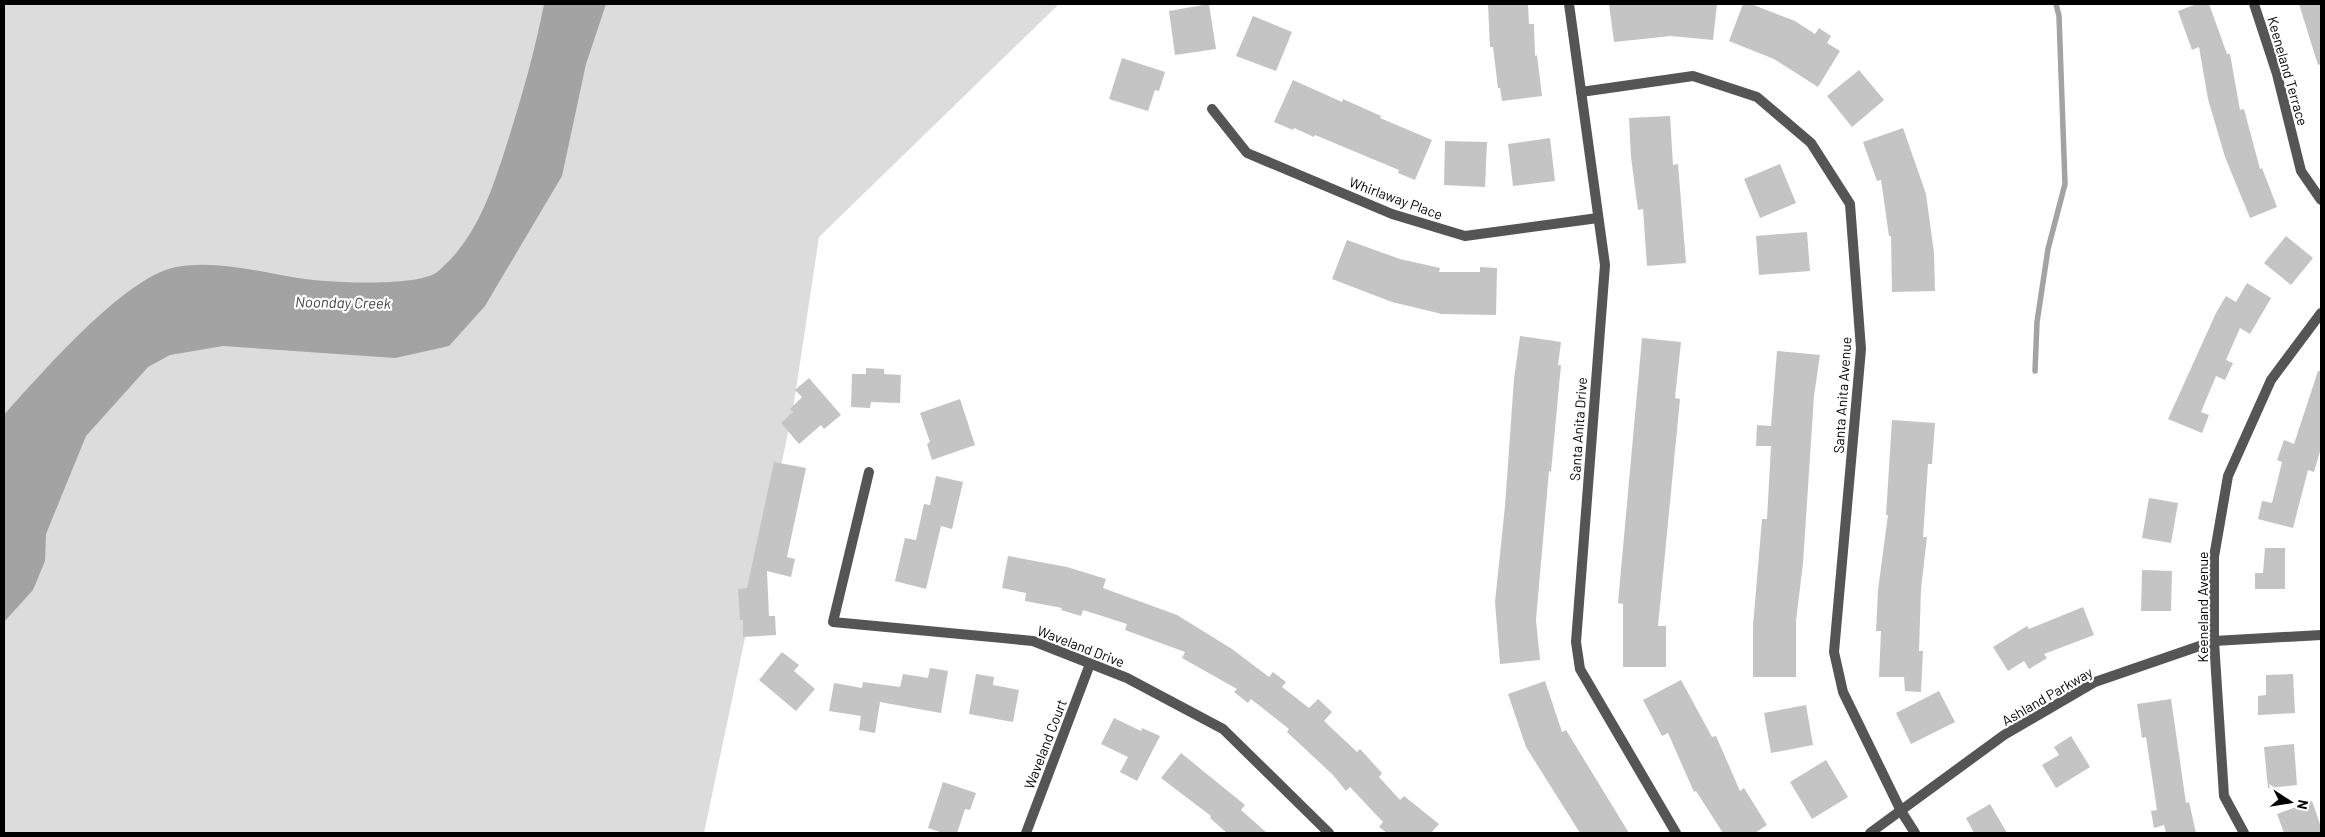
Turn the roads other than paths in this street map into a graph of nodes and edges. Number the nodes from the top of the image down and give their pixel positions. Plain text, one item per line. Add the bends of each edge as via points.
1 (1569, 4) edge
2 (2254, 4) edge
3 (1581, 92) junction
4 (1212, 109) dead end
5 (2321, 200) edge
6 (1598, 218) junction
7 (2321, 313) edge
8 (869, 472) dead end
9 (2321, 635) edge
10 (2214, 641) junction
11 (1090, 664) junction
12 (1901, 811) junction
13 (1026, 833) edge
14 (1329, 833) edge
15 (1676, 833) edge
16 (1870, 833) edge
17 (1915, 833) edge
18 (2244, 833) edge

1 - 3 street, Santa Anita Drive
2 - 5 street, Keeneland Terrace via 2277,74 2301,171
3 - 6 street, Santa Anita Drive
3 - 12 street, Santa Anita Avenue via 1692,76 1757,97 1811,143 1850,204 1861,349 1834,652 1843,692
4 - 6 street, Whirlaway Place via 1246,153 1392,214 1465,236
6 - 15 street, Santa Anita Drive via 1605,265 1576,642 1580,669
7 - 10 street, Keeneland Avenue via 2271,380 2228,476 2214,556
8 - 11 street, Waveland Drive via 833,622 1033,641
9 - 10 street, Ashland Parkway
10 - 12 street, Ashland Parkway via 2095,682 2004,735
10 - 18 street, Keeneland Avenue via 2224,796
11 - 13 street, Waveland Court
11 - 14 street, Waveland Drive via 1127,678 1223,729
12 - 16 street, Ashland Parkway
12 - 17 street, Santa Anita Avenue

